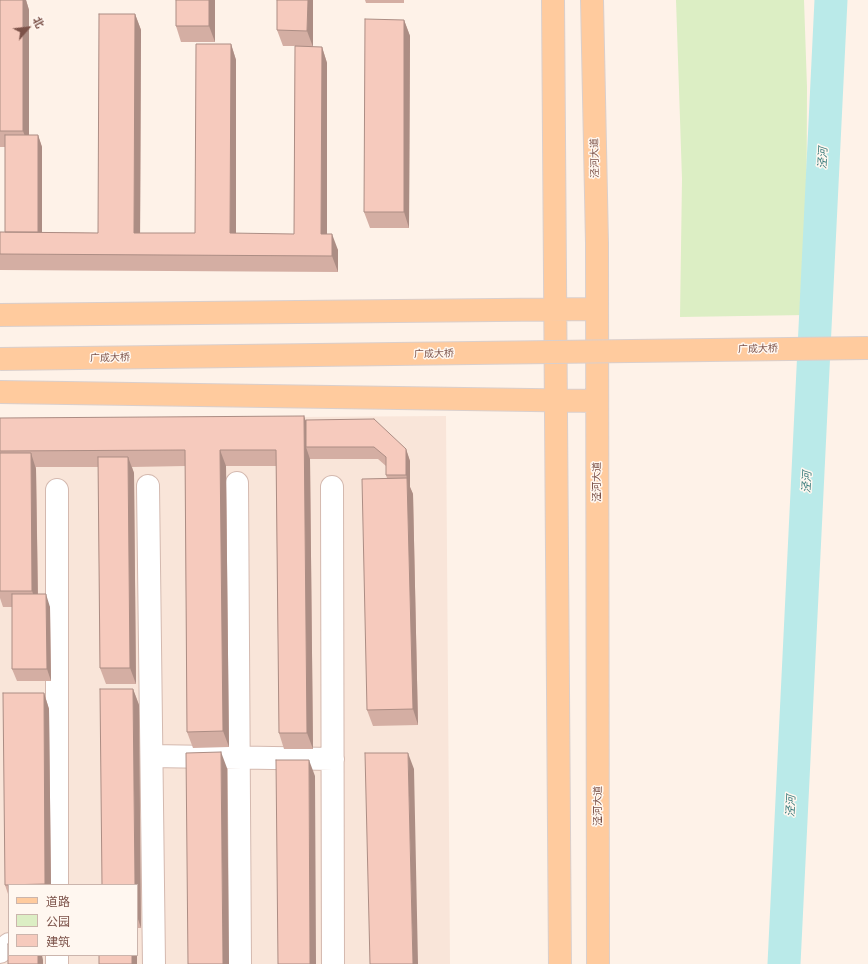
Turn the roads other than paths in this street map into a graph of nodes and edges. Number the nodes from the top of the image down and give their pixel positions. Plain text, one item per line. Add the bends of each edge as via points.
1 (553, 0) edge
2 (592, 0) edge
3 (596, 309) junction
4 (555, 310) junction
5 (0, 316) edge
6 (868, 348) edge
7 (0, 359) edge
8 (0, 392) edge
9 (556, 400) junction
10 (597, 401) junction
11 (237, 483) dead end
12 (148, 486) dead end
13 (332, 487) dead end
14 (57, 490) dead end
15 (36, 695) edge
16 (57, 695) junction
17 (152, 756) junction
18 (239, 758) junction
19 (333, 759) junction
20 (56, 884) edge
21 (146, 935) edge
22 (8, 945) edge
23 (0, 952) edge
24 (154, 964) edge
25 (240, 964) edge
26 (333, 964) edge
27 (560, 964) edge
28 (598, 964) edge

1 - 4 main road
2 - 3 main road, 泾河大道
3 - 4 main road
3 - 10 main road, 泾河大道
4 - 5 main road
4 - 9 main road
6 - 7 main road, 广成大桥, bridge
8 - 9 main road
9 - 10 main road
9 - 27 main road
10 - 28 main road, 泾河大道
11 - 18 street
12 - 17 street
13 - 19 street
14 - 16 street
15 - 16 street
16 - 20 street
17 - 18 street
17 - 21 street
18 - 19 street
18 - 25 street
19 - 26 street
21 - 24 street
22 - 23 street

